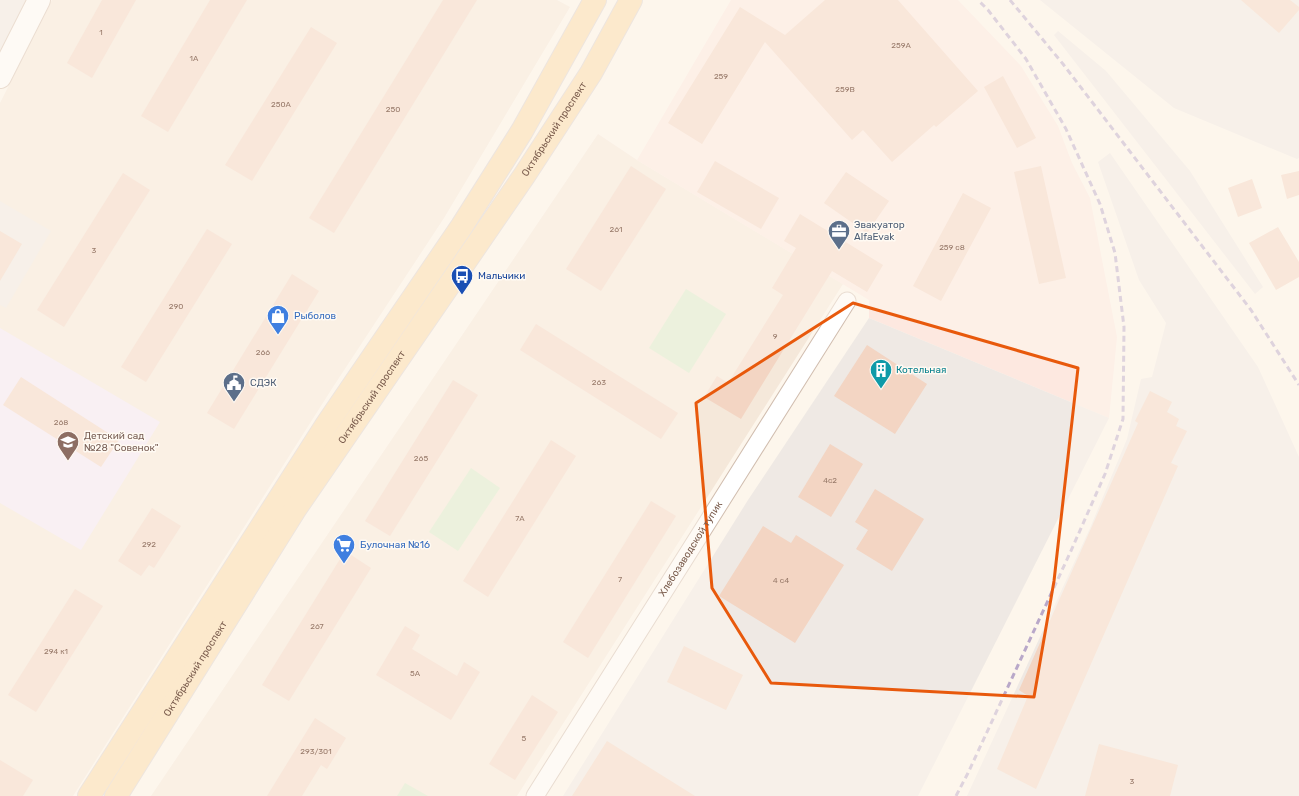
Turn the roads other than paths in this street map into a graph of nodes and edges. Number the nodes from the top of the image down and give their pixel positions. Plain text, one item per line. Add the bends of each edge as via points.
1 (39, 0) edge
2 (595, 0) edge
3 (631, 0) edge
4 (0, 77) edge
5 (847, 301) dead end
6 (89, 796) edge
7 (116, 796) edge
8 (535, 796) edge

1 - 4 street
2 - 6 main road via 522,131 462,226 327,424
3 - 7 main road, Октябрьский проспект via 591,73 515,189 296,508
5 - 8 street, Хлебозаводской тупик

